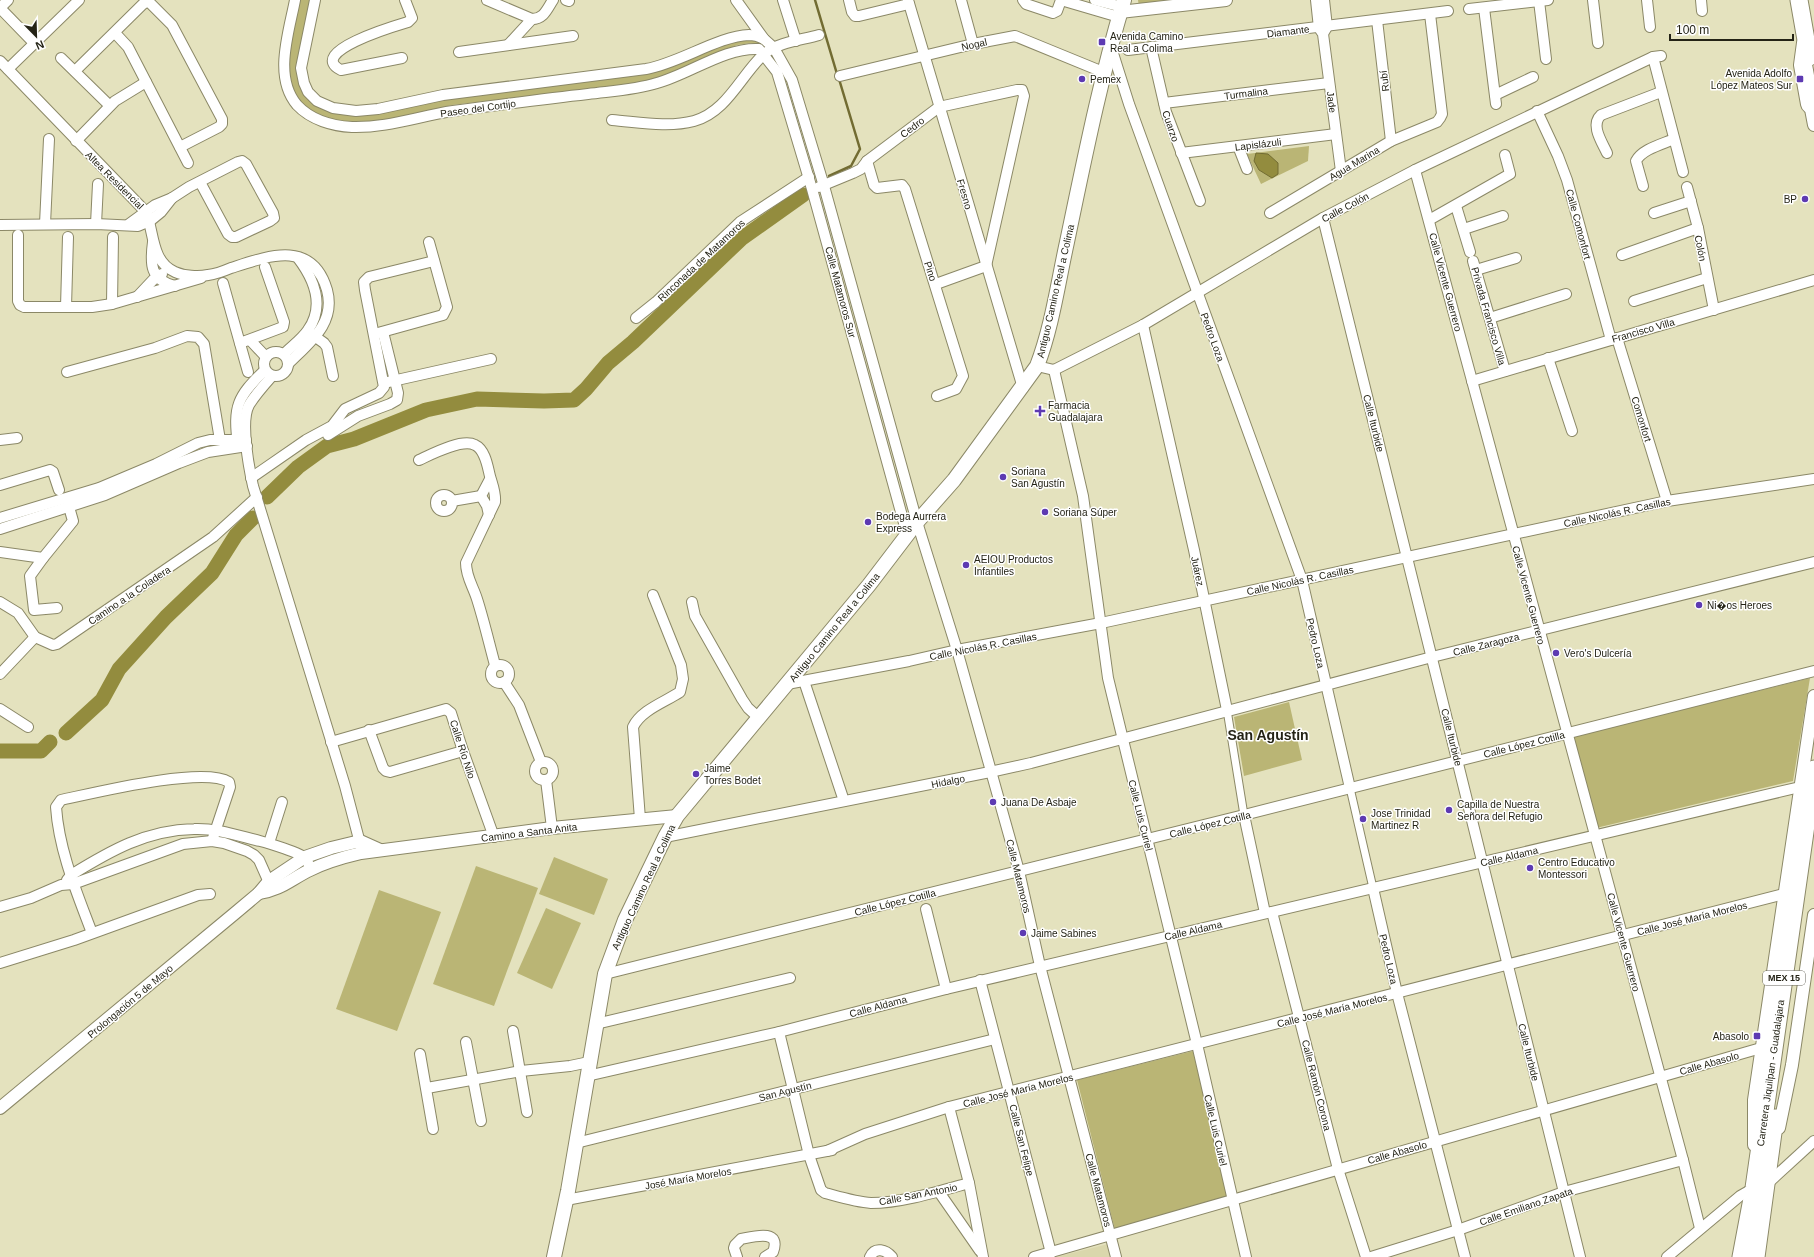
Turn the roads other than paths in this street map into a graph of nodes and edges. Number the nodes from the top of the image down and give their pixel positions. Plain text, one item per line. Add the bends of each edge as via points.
1 (8, 0) edge
2 (78, 0) edge
3 (295, 0) edge
4 (315, 0) edge
5 (405, 0) edge
6 (487, 0) edge
7 (553, 0) edge
8 (736, 0) edge
9 (783, 0) edge
10 (848, 0) edge
11 (961, 0) edge
12 (1023, 0) edge
13 (1061, 0) edge
14 (1094, 0) edge
15 (1226, 0) edge
16 (1316, 0) edge
17 (1324, 0) edge
18 (1593, 0) edge
19 (1647, 0) edge
20 (1701, 0) edge
21 (1799, 0) edge
22 (1543, 1) edge
23 (908, 2) edge
24 (0, 8) edge
25 (1484, 8) junction
26 (1121, 9) edge
27 (1469, 9) dead end
28 (1448, 11) dead end
29 (1702, 11) dead end
30 (1430, 14) junction
31 (532, 19) junction
32 (1377, 20) junction
33 (1650, 28) dead end
34 (1323, 29) junction
35 (115, 33) junction
36 (819, 35) dead end
37 (573, 36) dead end
38 (764, 39) junction
39 (796, 41) junction
40 (34, 43) junction
41 (1598, 43) dead end
42 (1806, 43) junction
43 (973, 44) junction
44 (508, 45) junction
45 (1110, 47) junction
46 (1151, 47) junction
47 (774, 48) junction
48 (1128, 50) dead end
49 (459, 52) dead end
50 (764, 54) junction
51 (924, 56) junction
52 (61, 58) dead end
53 (402, 58) dead end
54 (1546, 58) dead end
55 (0, 62) edge
56 (8, 69) junction
57 (75, 71) junction
58 (1103, 72) junction
59 (840, 76) dead end
60 (1533, 76) dead end
61 (146, 82) junction
62 (1329, 83) junction
63 (1814, 83) edge
64 (1662, 92) junction
65 (1164, 103) junction
66 (1810, 104) joint
67 (109, 106) junction
68 (940, 107) junction
69 (1537, 111) junction
70 (612, 120) dead end
71 (1814, 125) edge
72 (1336, 134) junction
73 (48, 139) dead end
74 (1674, 139) junction
75 (76, 141) junction
76 (1392, 141) junction
77 (1238, 146) junction
78 (180, 147) junction
79 (1181, 153) junction
80 (1607, 153) dead end
81 (1505, 155) dead end
82 (867, 161) junction
83 (188, 163) dead end
84 (1247, 169) dead end
85 (1415, 170) junction
86 (1341, 171) junction
87 (1683, 172) dead end
88 (809, 177) junction
89 (200, 182) junction
90 (98, 184) dead end
91 (824, 186) junction
92 (1643, 186) dead end
93 (1687, 187) dead end
94 (812, 189) junction
95 (1200, 201) dead end
96 (1691, 201) junction
97 (1456, 206) junction
98 (1270, 213) dead end
99 (1654, 213) dead end
100 (148, 216) junction
101 (1504, 216) dead end
102 (1324, 218) junction
103 (1429, 220) junction
104 (45, 224) junction
105 (96, 224) junction
106 (0, 225) edge
107 (1698, 228) junction
108 (1464, 229) junction
109 (18, 235) dead end
110 (68, 237) dead end
111 (113, 237) dead end
112 (153, 242) junction
113 (429, 242) dead end
114 (1622, 255) dead end
115 (1516, 258) dead end
116 (434, 261) junction
117 (1473, 261) junction
118 (986, 266) junction
119 (265, 267) dead end
120 (175, 272) junction
121 (209, 275) junction
122 (157, 277) junction
123 (1707, 278) junction
124 (1814, 280) edge
125 (224, 283) dead end
126 (936, 284) junction
127 (175, 286) junction
128 (1196, 292) junction
129 (1566, 294) dead end
130 (137, 297) junction
131 (1634, 301) dead end
132 (112, 304) junction
133 (66, 307) junction
134 (1714, 310) junction
135 (636, 318) dead end
136 (1490, 318) junction
137 (1143, 325) junction
138 (378, 333) junction
139 (311, 334) junction
140 (1614, 339) junction
141 (250, 340) junction
142 (240, 342) junction
143 (266, 357) junction
144 (286, 358) junction
145 (1548, 358) junction
146 (491, 359) dead end
147 (1037, 366) junction
148 (1054, 370) junction
149 (67, 372) dead end
150 (248, 372) dead end
151 (1505, 372) junction
152 (269, 373) junction
153 (333, 376) dead end
154 (1472, 381) junction
155 (389, 382) junction
156 (1023, 388) junction
157 (884, 396) junction
158 (937, 396) dead end
159 (870, 400) junction
160 (1572, 431) dead end
161 (18, 438) dead end
162 (0, 440) edge
163 (220, 440) junction
164 (243, 446) junction
165 (420, 460) dead end
166 (158, 468) junction
167 (490, 479) junction
168 (1814, 479) edge
169 (252, 482) junction
170 (0, 485) edge
171 (59, 490) dead end
172 (481, 496) junction
173 (257, 497) junction
174 (452, 501) dead end
175 (1667, 501) junction
176 (69, 507) junction
177 (489, 515) junction
178 (0, 518) edge
179 (917, 522) junction
180 (0, 529) edge
181 (907, 534) junction
182 (1513, 534) junction
183 (0, 552) edge
184 (1407, 557) junction
185 (43, 558) junction
186 (1814, 562) edge
187 (1302, 580) junction
188 (653, 595) dead end
189 (1204, 601) junction
190 (0, 602) edge
191 (692, 602) dead end
192 (57, 608) dead end
193 (1101, 624) junction
194 (1539, 631) junction
195 (35, 637) junction
196 (957, 650) junction
197 (1432, 657) junction
198 (1814, 671) edge
199 (0, 674) edge
200 (804, 681) junction
201 (787, 684) junction
202 (1325, 685) junction
203 (1814, 696) edge
204 (0, 709) edge
205 (1228, 710) junction
206 (759, 718) junction
207 (1812, 724) edge
208 (28, 727) dead end
209 (369, 730) junction
210 (1567, 734) junction
211 (1123, 739) junction
212 (331, 742) junction
213 (463, 752) junction
214 (1457, 760) junction
215 (1814, 769) edge
216 (990, 772) junction
217 (1800, 787) junction
218 (1350, 788) junction
219 (844, 801) junction
220 (282, 802) dead end
221 (677, 816) junction
222 (1244, 817) junction
223 (640, 819) junction
224 (552, 828) junction
225 (216, 831) junction
226 (1814, 835) edge
227 (1595, 836) junction
228 (494, 837) junction
229 (665, 837) junction
230 (1147, 840) junction
231 (212, 841) junction
232 (269, 844) junction
233 (361, 847) junction
234 (304, 857) junction
235 (1482, 862) junction
236 (311, 869) junction
237 (1019, 872) junction
238 (72, 879) junction
239 (271, 886) junction
240 (1373, 888) junction
241 (210, 894) dead end
242 (1784, 894) junction
243 (0, 907) edge
244 (926, 909) dead end
245 (1269, 912) junction
246 (1814, 915) edge
247 (92, 933) junction
248 (1170, 936) junction
249 (1622, 936) junction
250 (0, 963) edge
251 (1507, 965) junction
252 (1040, 966) junction
253 (604, 974) junction
254 (790, 978) dead end
255 (980, 980) junction
256 (946, 988) junction
257 (1397, 993) junction
258 (1300, 1018) junction
259 (596, 1024) junction
260 (513, 1031) dead end
261 (779, 1032) junction
262 (995, 1039) junction
263 (466, 1042) dead end
264 (1197, 1044) junction
265 (1761, 1048) junction
266 (420, 1054) dead end
267 (588, 1069) junction
268 (521, 1071) junction
269 (1069, 1077) junction
270 (1660, 1077) junction
271 (473, 1080) junction
272 (427, 1088) junction
273 (792, 1090) junction
274 (1009, 1092) junction
275 (949, 1107) junction
276 (0, 1108) edge
277 (1544, 1110) junction
278 (527, 1112) dead end
279 (481, 1121) dead end
280 (433, 1130) dead end
281 (1435, 1141) junction
282 (1814, 1141) edge
283 (576, 1143) junction
284 (810, 1155) junction
285 (1683, 1160) junction
286 (1338, 1169) junction
287 (968, 1183) junction
288 (1761, 1186) junction
289 (939, 1192) junction
290 (1564, 1192) junction
291 (566, 1200) junction
292 (1232, 1201) junction
293 (1700, 1228) junction
294 (1458, 1230) junction
295 (1110, 1236) junction
296 (1051, 1253) junction
297 (983, 1256) edge
298 (554, 1257) edge
299 (737, 1257) edge
300 (765, 1257) edge
301 (870, 1257) edge
302 (892, 1257) edge
303 (1034, 1257) edge
304 (1116, 1257) edge
305 (1246, 1257) edge
306 (1366, 1257) edge
307 (1371, 1257) edge
308 (1466, 1257) edge
309 (1580, 1257) edge
310 (1667, 1257) edge
311 (1742, 1257) edge
312 (1756, 1257) edge

1 - 24 street
2 - 40 street
3 - 50 street, Paseo del Cortijo via 285,58 285,74 290,94 298,105 316,119 350,127 372,127 452,111 644,87 675,77 738,50 759,49
4 - 38 street, Paseo del Cortijo via 301,68 304,83 308,92 317,101 333,108 356,111 378,109 443,95 646,69 734,37 750,35
5 - 53 street via 412,18 408,22 340,49 335,53 333,63 341,70
6 - 31 street
7 - 31 street via 542,16
8 - 38 street, Calle Matamoros Sur
9 - 39 street
10 - 23 street via 855,16
11 - 43 street
12 - 13 street via 1026,4 1053,13 1057,11
13 - 26 street
14 - 26 street
15 - 26 street
16 - 34 street, Jade
17 - 34 street, Jade
18 - 41 street
19 - 33 street
20 - 29 street
21 - 42 highway
22 - 25 street
22 - 54 street
23 - 51 street, Fresno
24 - 40 street
25 - 27 street
25 - 60 street via 1495,100
26 - 45 main road, Antiguo Camino Real a Colima
28 - 30 street, Diamante
30 - 32 street, Diamante
30 - 76 street, Agua Marina via 1442,114 1437,122
31 - 44 street
32 - 34 street, Diamante
32 - 76 street, Rubí
34 - 46 street, Diamante
34 - 62 street, Jade
35 - 57 street
35 - 61 street via 128,47
35 - 78 street via 146,2 172,25 222,119 219,127
36 - 39 street
37 - 44 street
38 - 47 street, Calle Matamoros Sur
39 - 47 street
40 - 56 street
42 - 63 highway
42 - 66 highway via 1803,65
43 - 51 street, Nogal
43 - 58 street, Nogal via 1015,36
44 - 49 street
45 - 58 main road, Antiguo Camino Real a Colima
45 - 128 street, Pedro Loza
46 - 48 street, Diamante
46 - 65 street, Cuarzo
47 - 50 street
47 - 91 street, Calle Matamoros Sur via 792,80
50 - 70 street via 723,103 706,116 694,121 659,123
50 - 88 street, Calle Matamoros Sur via 777,72
51 - 59 street, Nogal
51 - 68 street, Fresno
52 - 57 street
55 - 56 street, Altea Residencial
56 - 75 street, Altea Residencial
57 - 67 street
58 - 147 main road, Antiguo Camino Real a Colima via 1058,284
61 - 67 street
61 - 78 street
62 - 65 street, Turmalina
62 - 72 street, Jade
64 - 69 street, Calle Colón via 1657,57
64 - 74 street
64 - 80 street via 1596,119 1595,125
65 - 79 street, Cuarzo
66 - 71 street
67 - 75 street
68 - 82 street, Cedro
68 - 118 street, Fresno
68 - 118 street, Cedro via 1017,90 1022,90 1024,96
69 - 85 street, Calle Colón
69 - 140 street, Calle Comonfort via 1567,180
72 - 77 street, Lapislázuli
72 - 86 street, Jade
73 - 104 street
74 - 87 street
74 - 92 street via 1638,156 1636,161
75 - 100 street, Altea Residencial
76 - 86 street, Agua Marina
77 - 79 street, Lapislázuli
77 - 84 street
78 - 83 street
79 - 95 street, Cuarzo
81 - 97 street via 1510,174
82 - 91 street, Cedro via 861,169
82 - 126 street, Pino via 877,188 902,185 905,189
85 - 102 street, Calle Colón
85 - 103 street, Calle Vicente Guerrero
86 - 98 street, Agua Marina
88 - 94 street, Calle Matamoros Sur
88 - 135 street, Rinconada de Matamoros via 740,222
89 - 89 street via 232,237 274,218 246,164 242,162
89 - 100 street via 172,198 161,212
90 - 105 street
91 - 94 street, Cedro
91 - 157 street, Calle Matamoros Sur
93 - 96 street, Colón
94 - 159 street, Calle Matamoros Sur
96 - 99 street
96 - 107 street, Colón
97 - 103 street
97 - 108 street, Privada Francisco Villa
100 - 105 street via 138,226
100 - 112 street
101 - 108 street
102 - 128 street, Calle Colón
102 - 184 street, Calle Iturbide
103 - 154 street, Calle Vicente Guerrero
104 - 105 street
104 - 106 street
107 - 114 street
107 - 123 street, Colón
108 - 117 street, Privada Francisco Villa
109 - 133 street via 20,305
110 - 133 street
111 - 132 street
112 - 120 street via 162,261
112 - 122 street via 151,259
113 - 116 street
115 - 117 street
116 - 138 street via 447,307 443,315
116 - 138 street via 369,277 364,282
117 - 136 street, Privada Francisco Villa
118 - 126 street
118 - 156 street, Fresno
119 - 141 street via 284,322 283,327
120 - 121 street
120 - 122 street
121 - 127 street
121 - 139 street via 278,255 296,255 304,258 322,276 329,297 328,314
122 - 127 street
122 - 130 street
123 - 131 street
123 - 134 street, Colón
124 - 134 street, Francisco Villa
125 - 142 street
126 - 158 street, Pino via 963,376 956,389
127 - 130 street
128 - 137 street, Calle Colón
128 - 187 street, Pedro Loza
129 - 136 street
130 - 132 street
132 - 133 street
134 - 140 street, Francisco Villa
136 - 151 street, Privada Francisco Villa
137 - 148 street, Calle Colón
137 - 189 street, Juárez
138 - 155 street
139 - 144 street
139 - 153 street via 327,347
140 - 145 street, Francisco Villa
140 - 175 street, Comonfort
141 - 142 street
141 - 143 street
142 - 150 street
143 - 144 street via 274,352
143 - 152 street via 264,361
144 - 152 street via 288,368 282,375
145 - 151 street, Francisco Villa
145 - 160 street
146 - 155 street
147 - 148 street
147 - 156 main road, Antiguo Camino Real a Colima
148 - 193 street, Calle Luis Curiel via 1083,496
149 - 163 street via 155,348 187,336 198,337 204,344
151 - 154 street, Francisco Villa
152 - 164 street via 252,382 238,403 236,415
154 - 182 street, Calle Vicente Guerrero
155 - 169 street via 379,393 345,409 332,426 306,440
155 - 169 street via 398,393 397,400 358,416
156 - 179 main road, Antiguo Camino Real a Colima via 954,480
157 - 159 street
157 - 179 street, Calle Matamoros Sur
159 - 181 street, Calle Matamoros Sur
161 - 162 street
163 - 164 street
163 - 166 street via 198,443
164 - 166 street via 208,452
164 - 169 street
165 - 167 street via 456,444 475,444 487,461
166 - 176 street via 125,488
166 - 178 street
167 - 172 street
167 - 177 street via 496,494
168 - 175 street, Calle Nicolás R. Casillas
169 - 173 street
170 - 171 street via 50,470
172 - 174 street
172 - 177 street
173 - 195 street, Camino a la Coladera via 213,538 57,644 53,645
173 - 212 street
175 - 182 street, Calle Nicolás R. Casillas
176 - 180 street
176 - 185 street via 73,521
177 - 224 street via 466,563 466,571 495,666 503,665 508,670 509,676 504,682 519,705 541,762 550,764 553,770 546,780
179 - 181 main road, Antiguo Camino Real a Colima
179 - 196 street, Calle Matamoros
181 - 201 main road, Antiguo Camino Real a Colima via 869,585
182 - 184 street, Calle Nicolás R. Casillas
182 - 194 street, Calle Vicente Guerrero
183 - 185 street
184 - 187 street, Calle Nicolás R. Casillas
184 - 197 street, Calle Iturbide
185 - 192 street via 30,576 33,608 36,611
186 - 194 street, Calle Zaragoza
187 - 189 street, Calle Nicolás R. Casillas
187 - 202 street, Pedro Loza
188 - 223 street via 681,665 682,679 680,692 637,719 633,727
189 - 193 street, Calle Nicolás R. Casillas
189 - 205 street, Juárez
190 - 195 street via 18,613
191 - 206 street via 695,616 742,699
193 - 196 street, Calle Nicolás R. Casillas
193 - 211 street, Calle Luis Curiel via 1108,678
194 - 197 street, Calle Zaragoza
194 - 210 street, Calle Vicente Guerrero
195 - 199 street
196 - 200 street, Calle Nicolás R. Casillas
196 - 216 street, Calle Matamoros
197 - 202 street, Calle Zaragoza
197 - 214 street, Calle Iturbide
198 - 210 street, Calle López Cotilla
200 - 201 street, Calle Nicolás R. Casillas
200 - 219 street
201 - 206 main road, Antiguo Camino Real a Colima
202 - 205 street, Calle Zaragoza
202 - 218 street, Pedro Loza
203 - 207 street
204 - 208 street
205 - 211 street, Hidalgo
205 - 222 street, Juárez
206 - 221 main road, Antiguo Camino Real a Colima
207 - 217 street
209 - 212 street, Calle Río Nilo
209 - 213 street via 383,768 390,772
209 - 213 street, Calle Río Nilo via 446,709 452,713
210 - 214 street, Calle López Cotilla
210 - 227 street, Calle Vicente Guerrero
211 - 216 street, Hidalgo
211 - 230 street, Calle Luis Curiel
212 - 233 street
213 - 228 street, Calle Río Nilo
214 - 218 street, Calle López Cotilla
214 - 235 street, Calle Iturbide
215 - 288 highway, Carretera Jiquilpan - Guadalajara / MEX 15
216 - 219 street, Hidalgo
216 - 237 street, Calle Matamoros
217 - 227 street, Calle Aldama
217 - 242 street
218 - 222 street, Calle López Cotilla
218 - 240 street, Pedro Loza
219 - 229 street, Hidalgo
220 - 232 street
221 - 223 street, Camino a Santa Anita
221 - 229 main road, Antiguo Camino Real a Colima
222 - 230 street, Calle López Cotilla
222 - 245 street, Calle Ramón Corona
223 - 224 street, Camino a Santa Anita
224 - 228 street, Camino a Santa Anita
225 - 231 street
225 - 232 street
225 - 238 street via 195,829 138,838 112,850
225 - 238 street via 230,787 229,782 225,780 171,778 61,800 57,802 56,812 63,850
226 - 288 highway, Carretera Jiquilpan - Guadalajara / MEX 15
227 - 235 street, Calle Aldama
227 - 249 street, Calle Vicente Guerrero
228 - 233 street, Camino a Santa Anita via 380,850
229 - 253 main road, Antiguo Camino Real a Colima via 625,920
230 - 237 street, Calle López Cotilla
230 - 248 street, Calle Luis Curiel
231 - 238 street via 183,844
231 - 239 street via 254,855
232 - 234 street
233 - 234 street, Prolongación 5 de Mayo via 331,848
233 - 236 street, Prolongación 5 de Mayo
234 - 236 street
234 - 239 street, Prolongación 5 de Mayo
235 - 240 street, Calle Aldama
235 - 251 street, Calle Iturbide
236 - 239 street, Prolongación 5 de Mayo
237 - 252 street, Calle Matamoros
237 - 253 street, Calle López Cotilla
238 - 243 street via 31,898
238 - 247 street
239 - 276 street, Prolongación 5 de Mayo via 259,893
240 - 245 street, Calle Aldama
240 - 257 street, Pedro Loza
241 - 247 street via 198,894
242 - 249 street, Calle José María Morelos
242 - 265 street
244 - 256 street
245 - 248 street, Calle Aldama
245 - 258 street, Calle Ramón Corona
246 - 288 street via 1792,1065
247 - 250 street
248 - 252 street, Calle Aldama
248 - 264 street, Calle Luis Curiel
249 - 251 street, Calle José María Morelos
249 - 270 street, Calle Vicente Guerrero
251 - 257 street, Calle José María Morelos
251 - 277 street, Calle Iturbide
252 - 255 street, Calle Aldama
252 - 269 street, Calle Matamoros
253 - 259 main road, Antiguo Camino Real a Colima
254 - 259 street
255 - 256 street, Calle Aldama
255 - 262 street, Calle San Felipe
256 - 261 street, Calle Aldama
257 - 258 street, Calle José María Morelos
257 - 281 street, Pedro Loza
258 - 264 street, Calle José María Morelos
258 - 286 street, Calle Ramón Corona
259 - 267 main road, Antiguo Camino Real a Colima
260 - 268 street
261 - 267 street, Calle Aldama
261 - 273 street
262 - 273 street, San Agustín
262 - 274 street, Calle San Felipe
263 - 271 street
264 - 269 street, Calle José María Morelos
264 - 292 street, Calle Luis Curiel
265 - 270 street, Calle Abasolo
265 - 288 street via 1754,1100
266 - 272 street
267 - 268 street, Calle Aldama via 570,1066
267 - 283 main road, Antiguo Camino Real a Colima
268 - 271 street, Calle Aldama
268 - 278 street
269 - 274 street, Calle José María Morelos
269 - 295 street, Calle Matamoros
270 - 277 street, Calle Abasolo
270 - 285 street, Calle Vicente Guerrero
271 - 272 street, Calle Aldama
271 - 279 street
272 - 280 street
273 - 283 street, San Agustín
273 - 284 street
274 - 275 street, Calle José María Morelos
274 - 296 street, Calle San Felipe
275 - 284 street, Calle José María Morelos via 903,1122 857,1143
275 - 287 street
277 - 281 street, Calle Abasolo
277 - 290 street, Calle Iturbide
281 - 286 street, Calle Abasolo
281 - 294 street, Pedro Loza
282 - 288 street
283 - 291 main road, Antiguo Camino Real a Colima
284 - 289 street, Calle San Antonio via 821,1190 825,1193 871,1203
284 - 291 street, José María Morelos
285 - 290 street, Calle Emiliano Zapata
285 - 293 street, Calle Vicente Guerrero
286 - 292 street, Calle Abasolo
286 - 306 street, Calle Ramón Corona
287 - 289 street, Calle San Antonio
287 - 297 street
288 - 293 street via 1740,1196
288 - 311 highway, Carretera Jiquilpan - Guadalajara / MEX 15
288 - 312 highway, Carretera Jiquilpan - Guadalajara / MEX 15
289 - 297 street
290 - 294 street, Calle Emiliano Zapata
290 - 309 street, Calle Iturbide
291 - 298 main road, Antiguo Camino Real a Colima
292 - 295 street, Calle Abasolo
292 - 305 street, Calle Luis Curiel
293 - 310 street
294 - 307 street, Calle Emiliano Zapata
294 - 308 street, Pedro Loza
295 - 296 street, Calle Abasolo
295 - 304 street, Calle Matamoros
296 - 303 street, Calle Abasolo
299 - 300 street via 734,1248 737,1241 764,1235 771,1238 775,1244 774,1252
301 - 302 street via 879,1250

